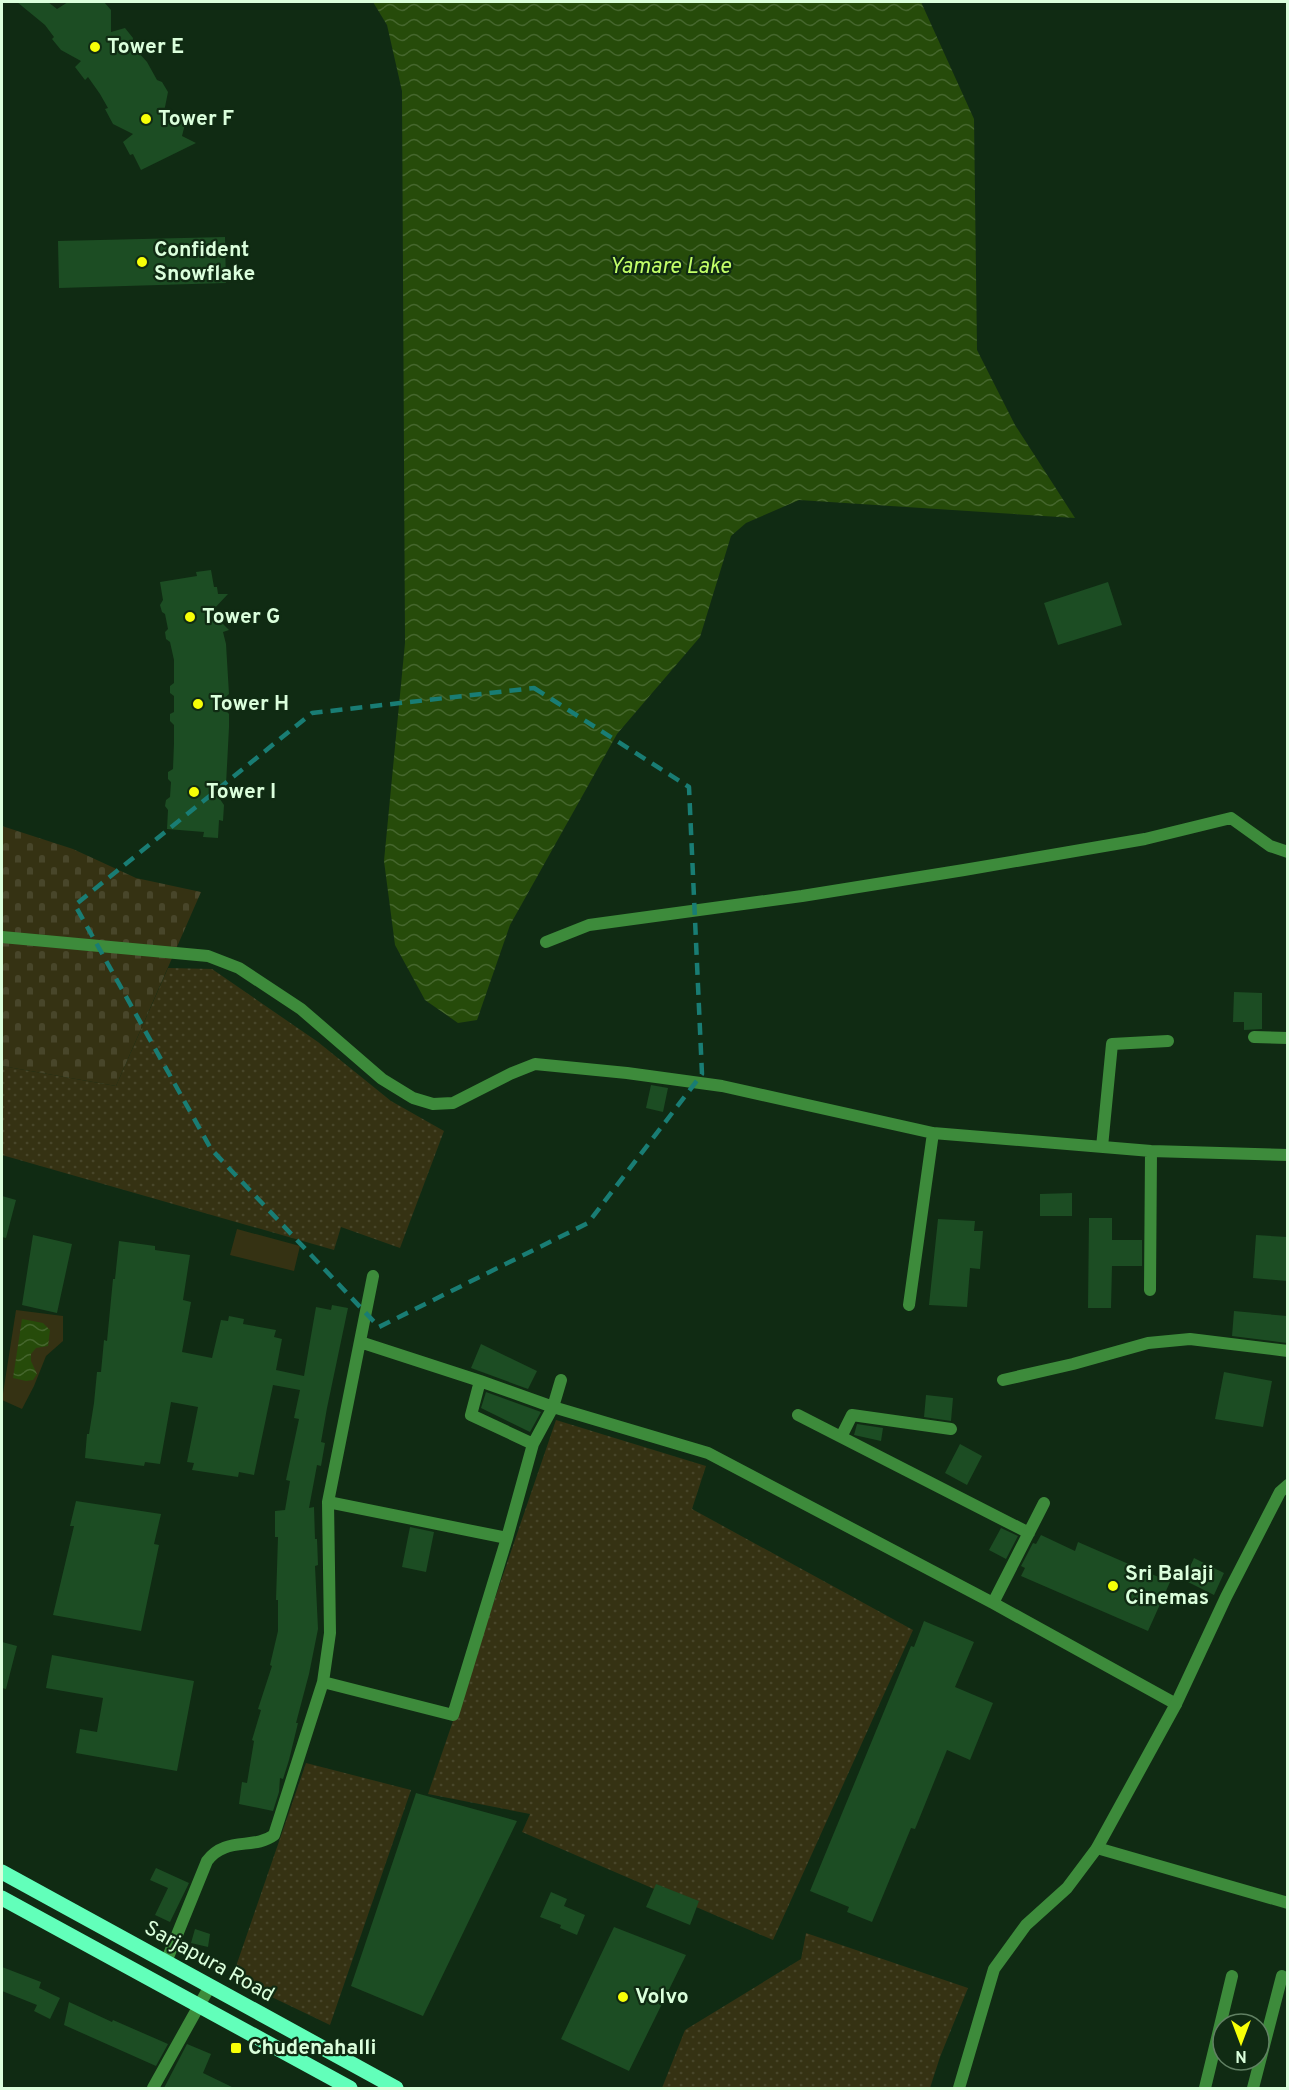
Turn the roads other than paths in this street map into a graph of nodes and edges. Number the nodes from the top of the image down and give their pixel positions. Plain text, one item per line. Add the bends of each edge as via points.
1 (1287, 852) edge
2 (2, 937) edge
3 (546, 942) dead end
4 (1254, 1037) dead end
5 (1287, 1038) edge
6 (1168, 1041) dead end
7 (933, 1133) junction
8 (1102, 1147) junction
9 (1151, 1151) junction
10 (1287, 1155) edge
11 (373, 1276) dead end
12 (1150, 1290) dead end
13 (909, 1305) dead end
14 (360, 1342) junction
15 (1287, 1351) edge
16 (561, 1380) dead end
17 (1003, 1380) dead end
18 (480, 1381) junction
19 (553, 1407) junction
20 (798, 1414) dead end
21 (951, 1429) dead end
22 (841, 1437) junction
23 (533, 1444) junction
24 (1287, 1485) edge
25 (328, 1502) junction
26 (1044, 1503) dead end
27 (1029, 1533) junction
28 (507, 1538) junction
29 (993, 1603) junction
30 (323, 1682) junction
31 (1176, 1704) junction
32 (1097, 1848) junction
33 (2, 1872) edge
34 (2, 1898) edge
35 (1287, 1903) edge
36 (166, 1962) junction
37 (1232, 1976) dead end
38 (1282, 1976) dead end
39 (210, 1986) junction
40 (199, 2006) junction
41 (153, 2088) edge
42 (350, 2088) edge
43 (396, 2088) edge
44 (959, 2088) edge
45 (1205, 2088) edge
46 (1253, 2088) edge

1 - 3 street via 1270,846 1231,818 1145,839 964,870 589,925
2 - 7 street via 208,956 239,968 301,1009 382,1079 413,1098 433,1104 453,1103 535,1064 722,1086
4 - 5 street
6 - 8 street via 1112,1044
7 - 8 street
7 - 13 street
8 - 9 street
9 - 10 street
9 - 12 street
11 - 14 street
14 - 18 street
14 - 25 street
15 - 17 street via 1190,1339 1148,1343
16 - 19 street
18 - 19 street
18 - 23 street via 471,1415
19 - 23 street
19 - 29 street via 708,1453
20 - 22 street
21 - 22 street via 852,1414
22 - 27 street
23 - 28 street
24 - 31 street via 1242,1566
25 - 28 street
25 - 30 street via 330,1633
26 - 27 street
27 - 29 street
28 - 30 street via 453,1715
29 - 31 street
30 - 36 street via 274,1835 266,1841 245,1842 213,1852
31 - 32 street
32 - 35 street
32 - 44 street via 1067,1888 1026,1925 994,1969
33 - 36 main road, Sarjapura Road
34 - 40 main road, Sarjapura Road
36 - 39 main road, Sarjapura Road
37 - 45 street
38 - 46 street
39 - 40 street
39 - 43 main road, Sarjapura Road
40 - 41 street
40 - 42 main road, Sarjapura Road

